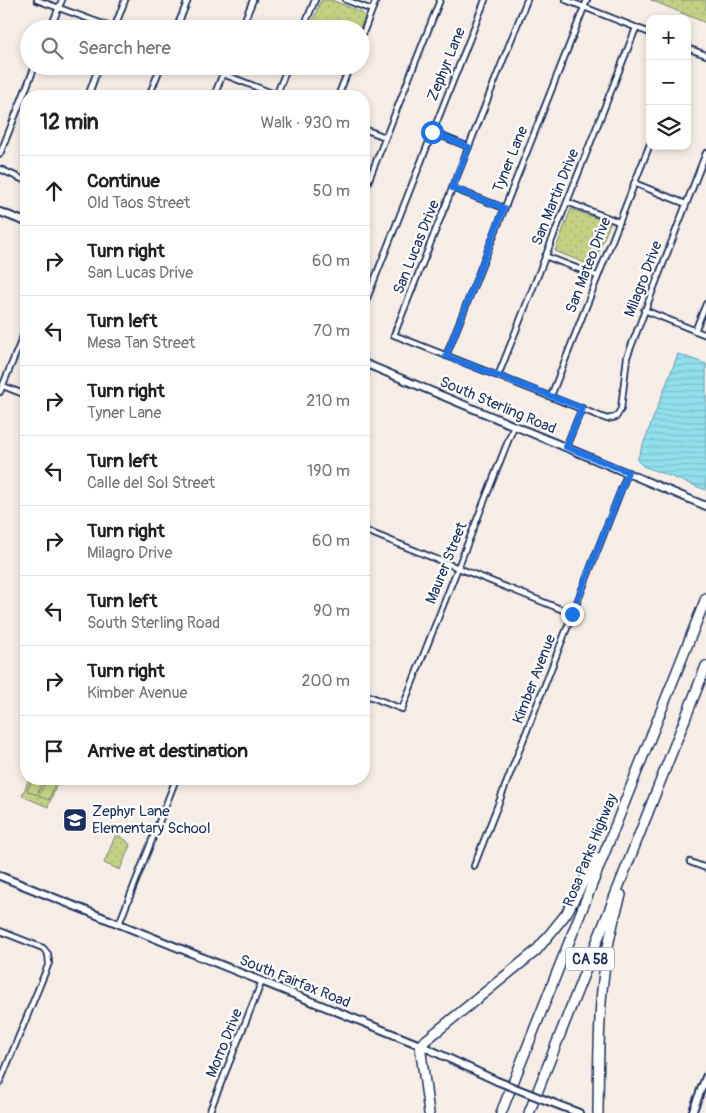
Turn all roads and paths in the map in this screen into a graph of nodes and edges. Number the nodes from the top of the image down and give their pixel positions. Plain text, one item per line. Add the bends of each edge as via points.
1 (38, 0) edge
2 (62, 0) edge
3 (125, 0) edge
4 (188, 0) edge
5 (253, 0) edge
6 (315, 0) edge
7 (346, 0) edge
8 (376, 0) edge
9 (440, 0) edge
10 (485, 0) edge
11 (527, 0) edge
12 (566, 0) edge
13 (587, 0) edge
14 (584, 7) junction
15 (59, 8) junction
16 (372, 10) junction
17 (54, 20) edge
18 (92, 20) edge
19 (117, 20) edge
20 (180, 20) edge
21 (245, 20) edge
22 (307, 20) edge
23 (368, 20) edge
24 (636, 28) junction
25 (646, 32) edge
26 (691, 49) edge
27 (706, 55) edge
28 (31, 75) edge
29 (96, 75) edge
30 (157, 75) edge
31 (223, 75) edge
32 (225, 75) edge
33 (285, 75) edge
34 (346, 75) edge
35 (25, 90) edge
36 (90, 90) edge
37 (152, 90) edge
38 (216, 90) edge
39 (262, 90) edge
40 (279, 90) edge
41 (340, 90) edge
42 (20, 104) edge
43 (370, 131) edge
44 (432, 132) junction
45 (385, 137) junction
46 (469, 147) junction
47 (648, 150) edge
48 (706, 153) edge
49 (0, 154) edge
50 (704, 164) edge
51 (0, 169) edge
52 (370, 176) edge
53 (20, 178) edge
54 (634, 183) junction
55 (452, 188) junction
56 (567, 202) junction
57 (686, 204) junction
58 (504, 208) junction
59 (0, 212) edge
60 (20, 220) edge
61 (619, 222) junction
62 (546, 256) junction
63 (597, 276) junction
64 (370, 291) edge
65 (706, 304) edge
66 (644, 310) junction
67 (695, 331) junction
68 (706, 335) edge
69 (20, 344) edge
70 (446, 356) junction
71 (370, 366) edge
72 (498, 376) junction
73 (3, 386) junction
74 (0, 392) edge
75 (20, 393) edge
76 (551, 396) junction
77 (582, 408) junction
78 (514, 426) junction
79 (566, 447) junction
80 (628, 472) junction
81 (706, 506) edge
82 (370, 532) edge
83 (458, 568) junction
84 (706, 598) edge
85 (572, 614) junction
86 (706, 666) edge
87 (370, 697) edge
88 (174, 785) edge
89 (651, 805) junction
90 (617, 818) junction
91 (690, 862) dead end
92 (474, 866) dead end
93 (706, 868) edge
94 (0, 876) edge
95 (119, 924) junction
96 (0, 931) edge
97 (262, 981) junction
98 (420, 1045) junction
99 (706, 1077) edge
100 (0, 1082) edge
101 (209, 1113) edge
102 (429, 1113) edge
103 (501, 1113) edge
104 (529, 1113) edge
105 (579, 1113) edge
106 (598, 1113) edge
107 (692, 1113) edge

1 - 15 street
2 - 15 street
3 - 19 street
4 - 20 street
5 - 21 street
6 - 22 street
7 - 16 street
8 - 16 street
9 - 45 street
10 - 44 street, Zephyr Lane
11 - 46 street, San Lucas Drive
12 - 14 street
13 - 14 street, Tyner Lane
14 - 24 street
14 - 58 street, Tyner Lane
15 - 17 street
15 - 18 street
16 - 23 street
24 - 25 street
24 - 56 street, San Martin Drive
26 - 27 street
28 - 35 street
29 - 36 street
30 - 37 street
31 - 38 street
32 - 39 street
33 - 40 street
34 - 41 street
42 - 49 street
43 - 45 street
44 - 46 street
44 - 64 street, Zephyr Lane
45 - 52 street
46 - 55 street, San Lucas Drive
47 - 54 street, San Mateo Drive
48 - 50 street, Milagro Drive
50 - 57 street, Milagro Drive
51 - 53 street
54 - 57 street
54 - 61 street, San Mateo Drive
55 - 58 street
55 - 70 street, San Lucas Drive via 394,335
56 - 61 street
56 - 62 street, San Martin Drive
57 - 66 street, Milagro Drive
58 - 70 street, Tyner Lane
59 - 60 street
61 - 63 street, San Mateo Drive
62 - 63 street
62 - 72 street, San Martin Drive
63 - 76 street, San Mateo Drive
65 - 67 street
66 - 67 street
66 - 77 street, Milagro Drive via 627,357 621,409 616,417 607,419
67 - 68 street
69 - 73 street
70 - 72 street
71 - 78 street, South Sterling Road
72 - 76 street
73 - 74 street
73 - 75 street
76 - 77 street
77 - 79 street
78 - 79 street, South Sterling Road
78 - 83 street, Maurer Street
79 - 80 street, South Sterling Road
80 - 81 street, South Sterling Road
80 - 85 street, Kimber Avenue
82 - 83 street
83 - 85 street
83 - 87 street, Maurer Street via 402,710
84 - 90 highway, Rosa Parks Highway / CA 58
85 - 92 street, Kimber Avenue
86 - 89 highway, CA 58
88 - 95 street
89 - 104 highway, CA 58
89 - 106 highway via 605,954 599,1008
90 - 98 highway via 574,900 547,940 514,971
90 - 103 highway, Rosa Parks Highway / CA 58
91 - 93 street
94 - 95 street, South Fairfax Road
95 - 97 street, South Fairfax Road
96 - 100 street via 43,948 48,954 49,964
97 - 98 street, South Fairfax Road
97 - 101 street, Morro Drive
98 - 102 highway
98 - 105 street, South Fairfax Road, bridge via 497,1081
99 - 107 street

